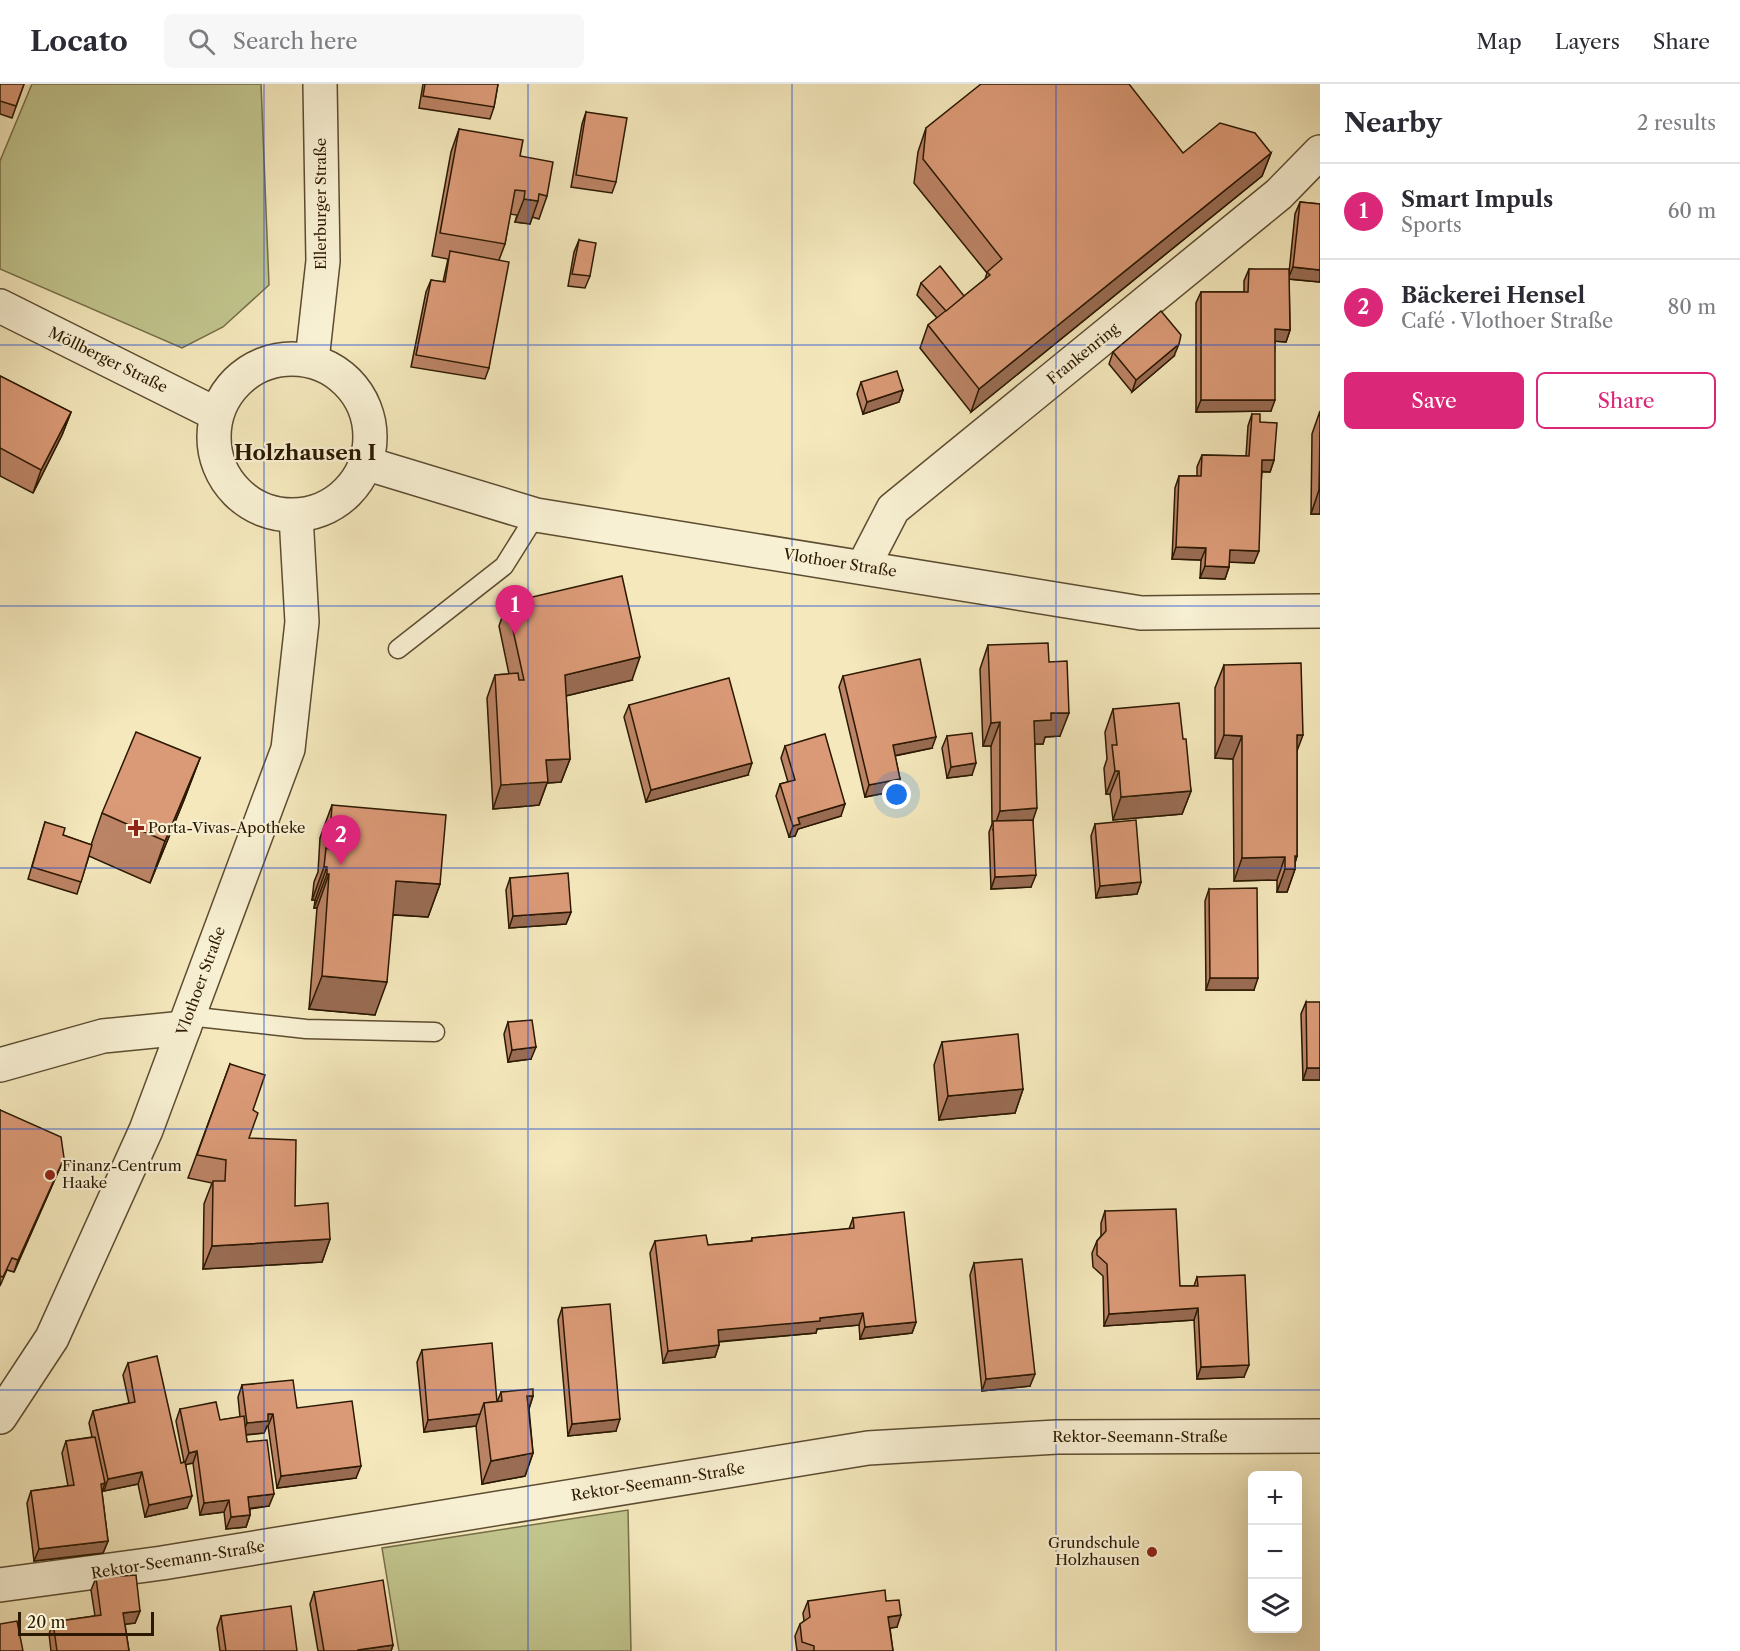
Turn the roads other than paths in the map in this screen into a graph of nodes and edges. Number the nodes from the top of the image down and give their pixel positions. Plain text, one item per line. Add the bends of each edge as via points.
1 (320, 84) edge
2 (1320, 155) edge
3 (0, 306) edge
4 (312, 360) junction
5 (216, 414) junction
6 (368, 464) junction
7 (536, 515) junction
8 (296, 516) junction
9 (863, 567) junction
10 (1320, 611) edge
11 (398, 648) dead end
12 (186, 1022) junction
13 (435, 1032) dead end
14 (0, 1065) edge
15 (0, 1416) edge
16 (1320, 1436) edge
17 (0, 1584) edge

1 - 4 street, Ellerburger Straße via 323,261
2 - 9 street, Frankenring via 1279,194 893,509
3 - 5 street, Möllberger Straße
4 - 5 street via 274,360 237,380
4 - 6 street via 342,375 368,412
5 - 8 street via 213,444 230,486 268,513
6 - 7 street, Vlothoer Straße
6 - 8 street via 348,494 323,511
7 - 9 street, Vlothoer Straße
7 - 11 lane via 504,566
8 - 12 street, Vlothoer Straße via 302,622 288,749
9 - 10 street, Vlothoer Straße via 1141,614
12 - 13 lane
12 - 14 street via 103,1036
12 - 15 street, Vlothoer Straße via 146,1130 52,1338
16 - 17 street, Rektor-Seemann-Straße via 1057,1437 868,1448 162,1563

